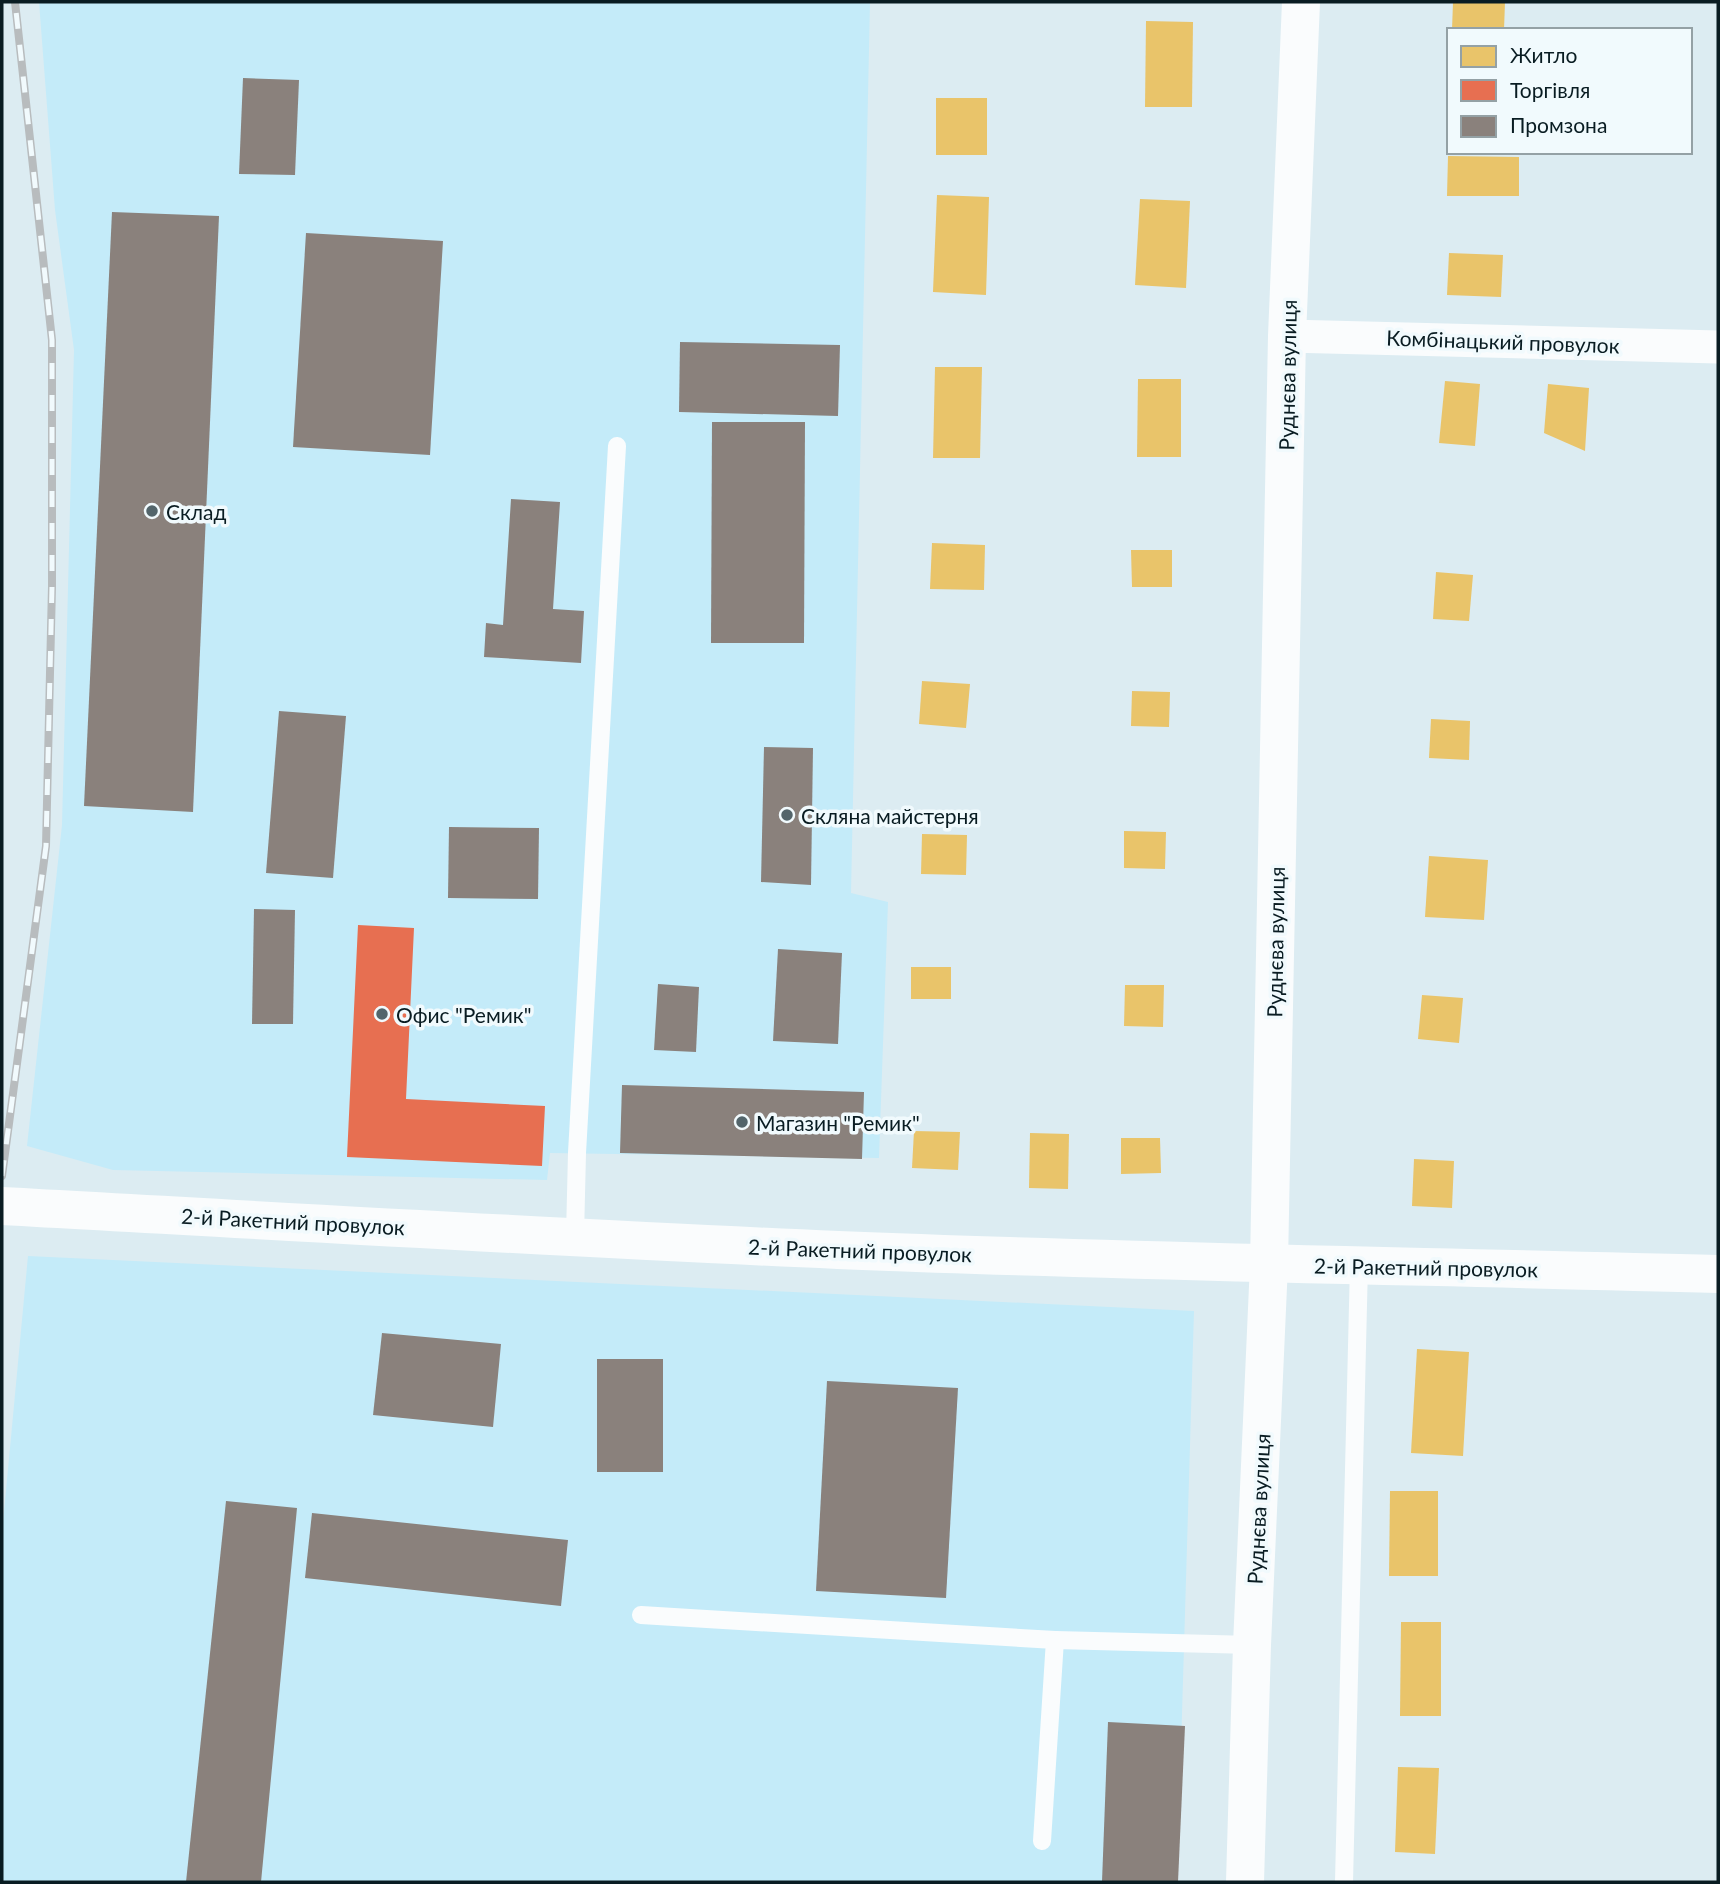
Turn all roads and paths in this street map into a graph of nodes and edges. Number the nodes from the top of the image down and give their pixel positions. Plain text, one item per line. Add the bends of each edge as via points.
1 (1301, 2) edge
2 (1287, 335) junction
3 (1718, 347) edge
4 (617, 446) dead end
5 (2, 1206) edge
6 (575, 1236) junction
7 (1269, 1264) junction
8 (1359, 1264) junction
9 (1718, 1274) edge
10 (641, 1615) dead end
11 (1055, 1640) junction
12 (1252, 1645) junction
13 (1042, 1841) dead end
14 (1245, 1882) edge
15 (1344, 1882) edge

1 - 2 street, Руднєва вулиця
2 - 3 street, Комбінацький провулок
2 - 7 street, Руднєва вулиця
4 - 6 lane
5 - 6 street, 2-й Ракетний провулок
6 - 7 street, 2-й Ракетний провулок
7 - 8 street, 2-й Ракетний провулок
7 - 12 street, Руднєва вулиця
8 - 9 street, 2-й Ракетний провулок
8 - 15 lane
10 - 11 lane
11 - 12 lane
11 - 13 lane
12 - 14 street, Руднєва вулиця

